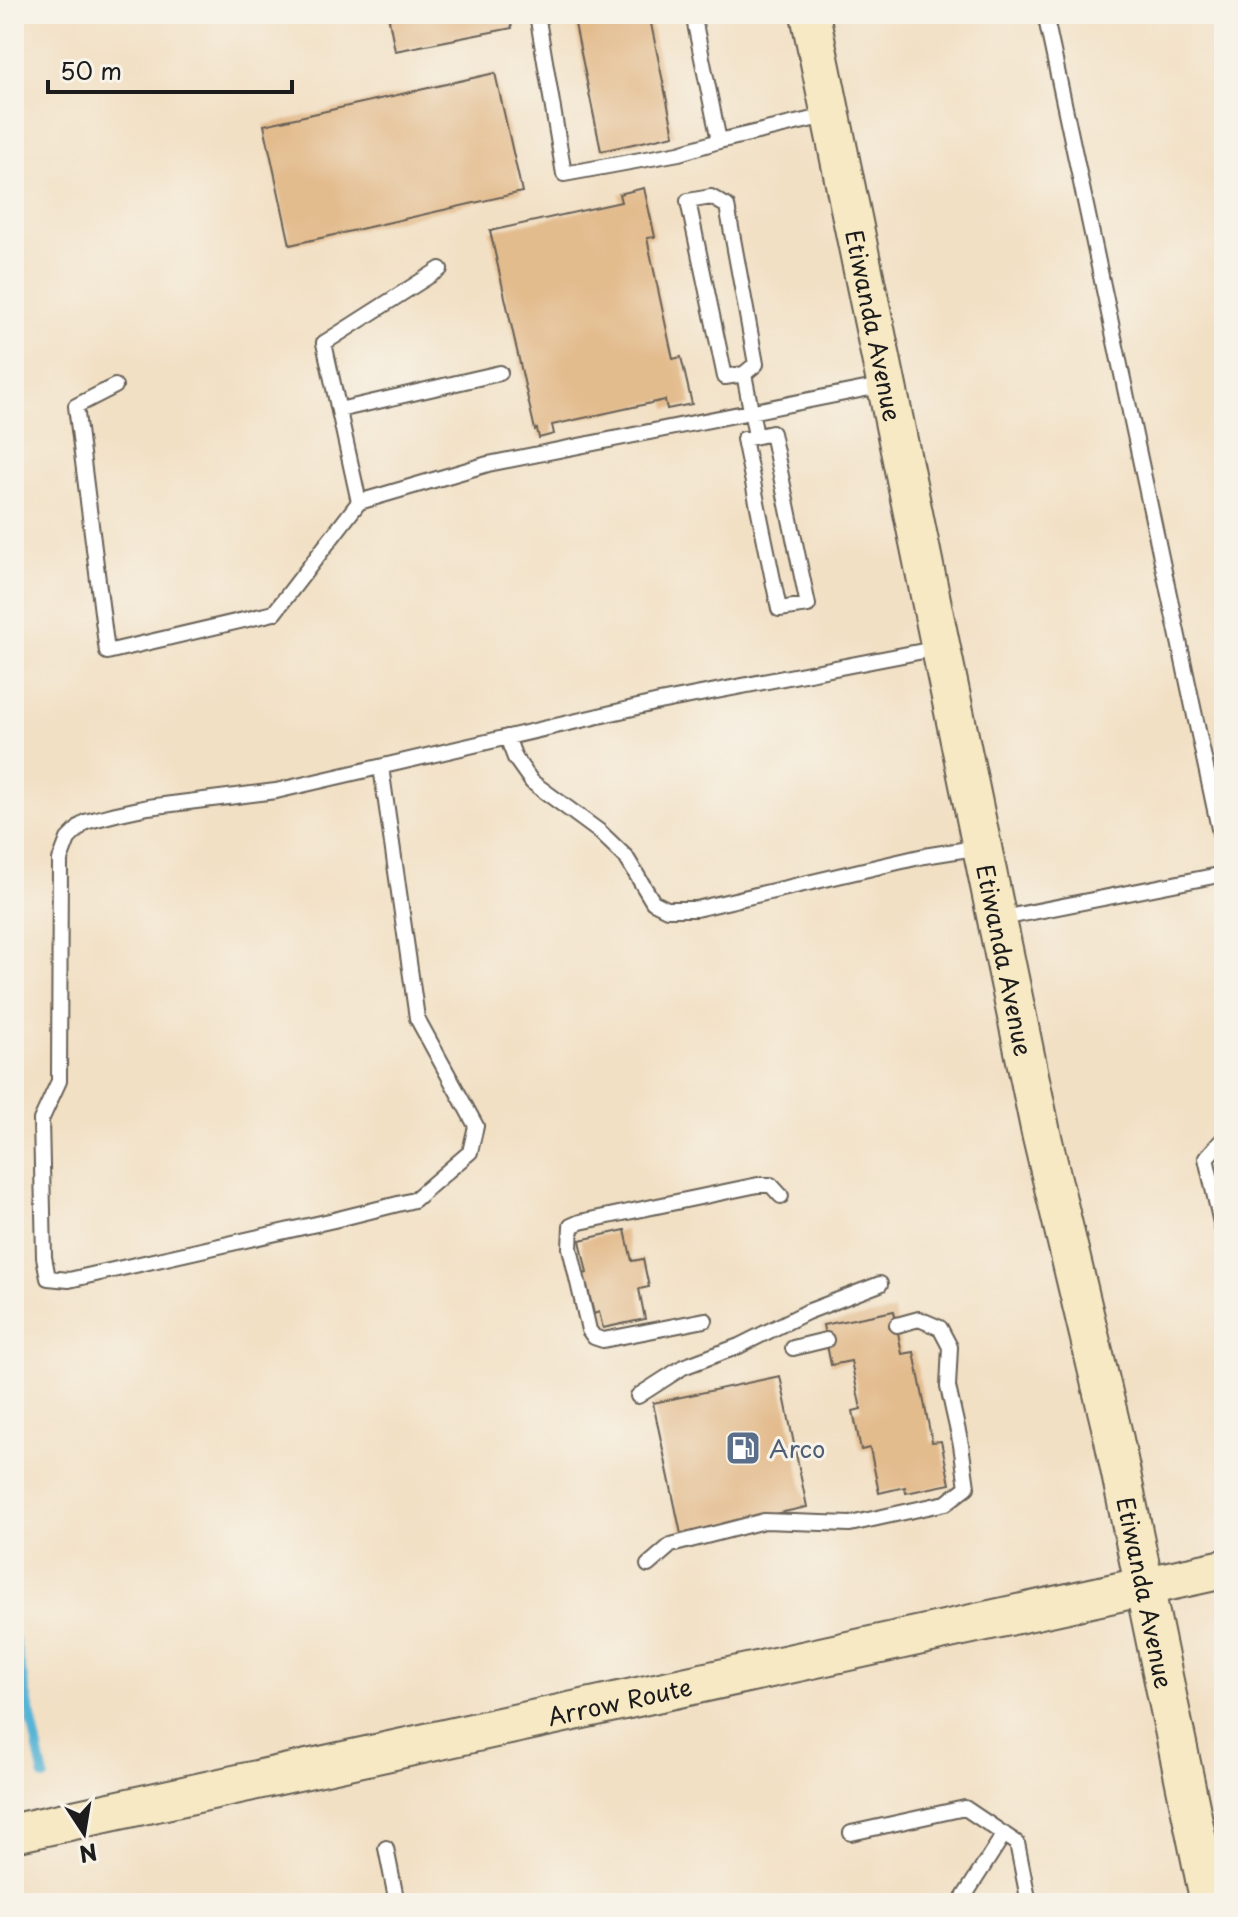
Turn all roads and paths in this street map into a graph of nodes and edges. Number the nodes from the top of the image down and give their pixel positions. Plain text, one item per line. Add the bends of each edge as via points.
1 (537, 14) edge
2 (693, 14) edge
3 (810, 14) edge
4 (1045, 14) edge
5 (831, 115) junction
6 (719, 141) junction
7 (440, 269) dead end
8 (500, 373) dead end
9 (744, 374) junction
10 (886, 385) junction
11 (115, 386) dead end
12 (339, 410) junction
13 (751, 413) junction
14 (756, 436) junction
15 (359, 502) junction
16 (939, 648) junction
17 (507, 737) junction
18 (381, 767) junction
19 (981, 846) junction
20 (1224, 852) edge
21 (1224, 874) edge
22 (997, 919) junction
23 (1224, 1138) edge
24 (781, 1196) dead end
25 (1224, 1236) edge
26 (880, 1284) dead end
27 (705, 1320) dead end
28 (897, 1325) dead end
29 (826, 1340) dead end
30 (793, 1348) dead end
31 (638, 1396) dead end
32 (648, 1565) dead end
33 (1224, 1569) edge
34 (1144, 1585) junction
35 (14, 1833) edge
36 (851, 1833) dead end
37 (1004, 1834) junction
38 (386, 1848) dead end
39 (397, 1903) edge
40 (960, 1903) edge
41 (1029, 1903) edge
42 (1210, 1903) edge

1 - 6 lane via 564,174
2 - 6 lane
3 - 5 main road, Etiwanda Avenue
4 - 20 lane
5 - 6 lane
5 - 10 main road, Etiwanda Avenue
7 - 12 lane via 324,343
8 - 12 lane
9 - 9 lane via 725,377 688,201 711,197 727,206 756,364
9 - 13 lane
10 - 13 lane
10 - 16 main road, Etiwanda Avenue
11 - 15 lane via 76,406 107,652 274,613
12 - 15 lane
13 - 14 lane
13 - 15 lane via 488,464
14 - 14 lane via 772,433 808,605 779,609 744,439
16 - 17 lane
16 - 19 main road, Etiwanda Avenue
17 - 18 lane
17 - 19 lane via 532,782 600,832 626,857 653,902 667,909 696,909
18 - 18 lane via 276,791 148,807 85,822 68,839 60,860 59,1081 41,1120 48,1278 69,1280 414,1200 470,1152 476,1126 417,1018
19 - 22 main road, Etiwanda Avenue
21 - 22 lane
22 - 34 main road, Etiwanda Avenue
23 - 25 lane via 1206,1158
24 - 27 lane via 771,1185 758,1185 571,1226 570,1248 594,1337 603,1340
26 - 31 lane via 683,1367
28 - 32 lane via 919,1319 940,1328 950,1347 948,1387 967,1487 946,1503 850,1524 764,1521 671,1545
29 - 30 lane
33 - 34 main road, Arrow Route
34 - 35 main road, Arrow Route
34 - 42 main road, Etiwanda Avenue
36 - 37 lane via 965,1808
37 - 40 lane
37 - 41 lane via 1017,1843
38 - 39 lane

